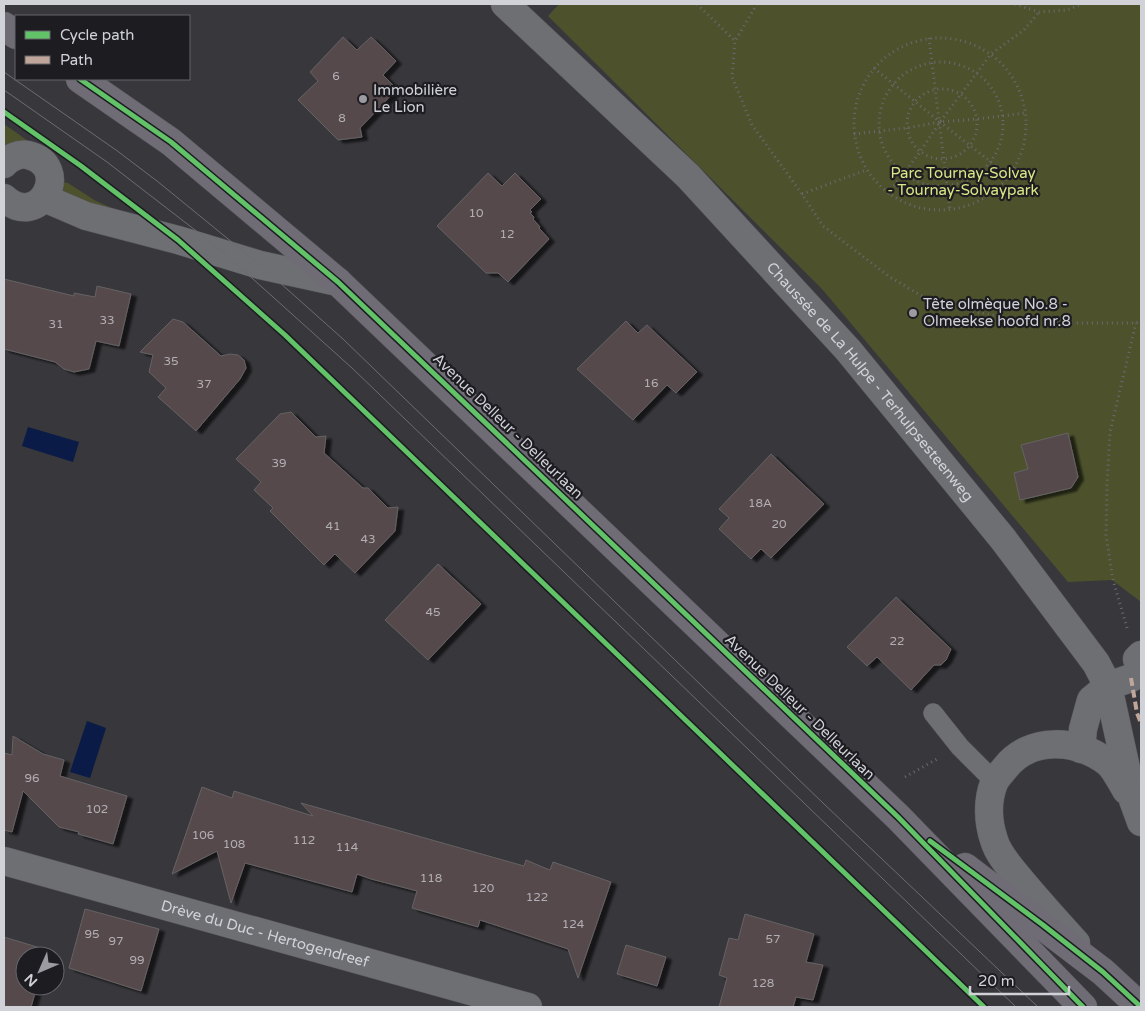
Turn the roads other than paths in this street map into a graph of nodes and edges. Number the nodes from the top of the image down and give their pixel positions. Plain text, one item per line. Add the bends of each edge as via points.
1 (504, 4) edge
2 (4, 26) edge
3 (15, 34) edge
4 (81, 80) edge
5 (4, 164) edge
6 (4, 198) edge
7 (44, 198) junction
8 (338, 282) junction
9 (1132, 670) edge
10 (933, 713) dead end
11 (1081, 749) junction
12 (994, 781) junction
13 (1137, 811) edge
14 (898, 817) junction
15 (4, 862) edge
16 (1102, 972) junction
17 (528, 1007) edge
18 (1083, 1007) edge
19 (1141, 1007) edge

1 - 9 street, Chaussée de La Hulpe - Terhulpsesteenweg via 688,176 848,350 1003,539 1096,663
2 - 3 main road
4 - 8 main road, Avenue Delleur - Delleurlaan via 171,142
5 - 7 street via 24,154 42,162 50,180
6 - 7 street via 18,207 37,204
7 - 8 street via 86,216 260,265
8 - 14 main road, Avenue Delleur - Delleurlaan
9 - 11 street via 1091,700
9 - 13 street, Chaussée de La Hulpe - Terhulpsesteenweg
10 - 12 lane via 960,747
11 - 12 street via 1045,744 1029,749 1009,763
11 - 13 street via 1108,763
12 - 16 street via 990,818 994,840 1003,858
14 - 16 main road
14 - 18 main road
15 - 17 street, Drève du Duc - Hertogendreef
16 - 19 main road

